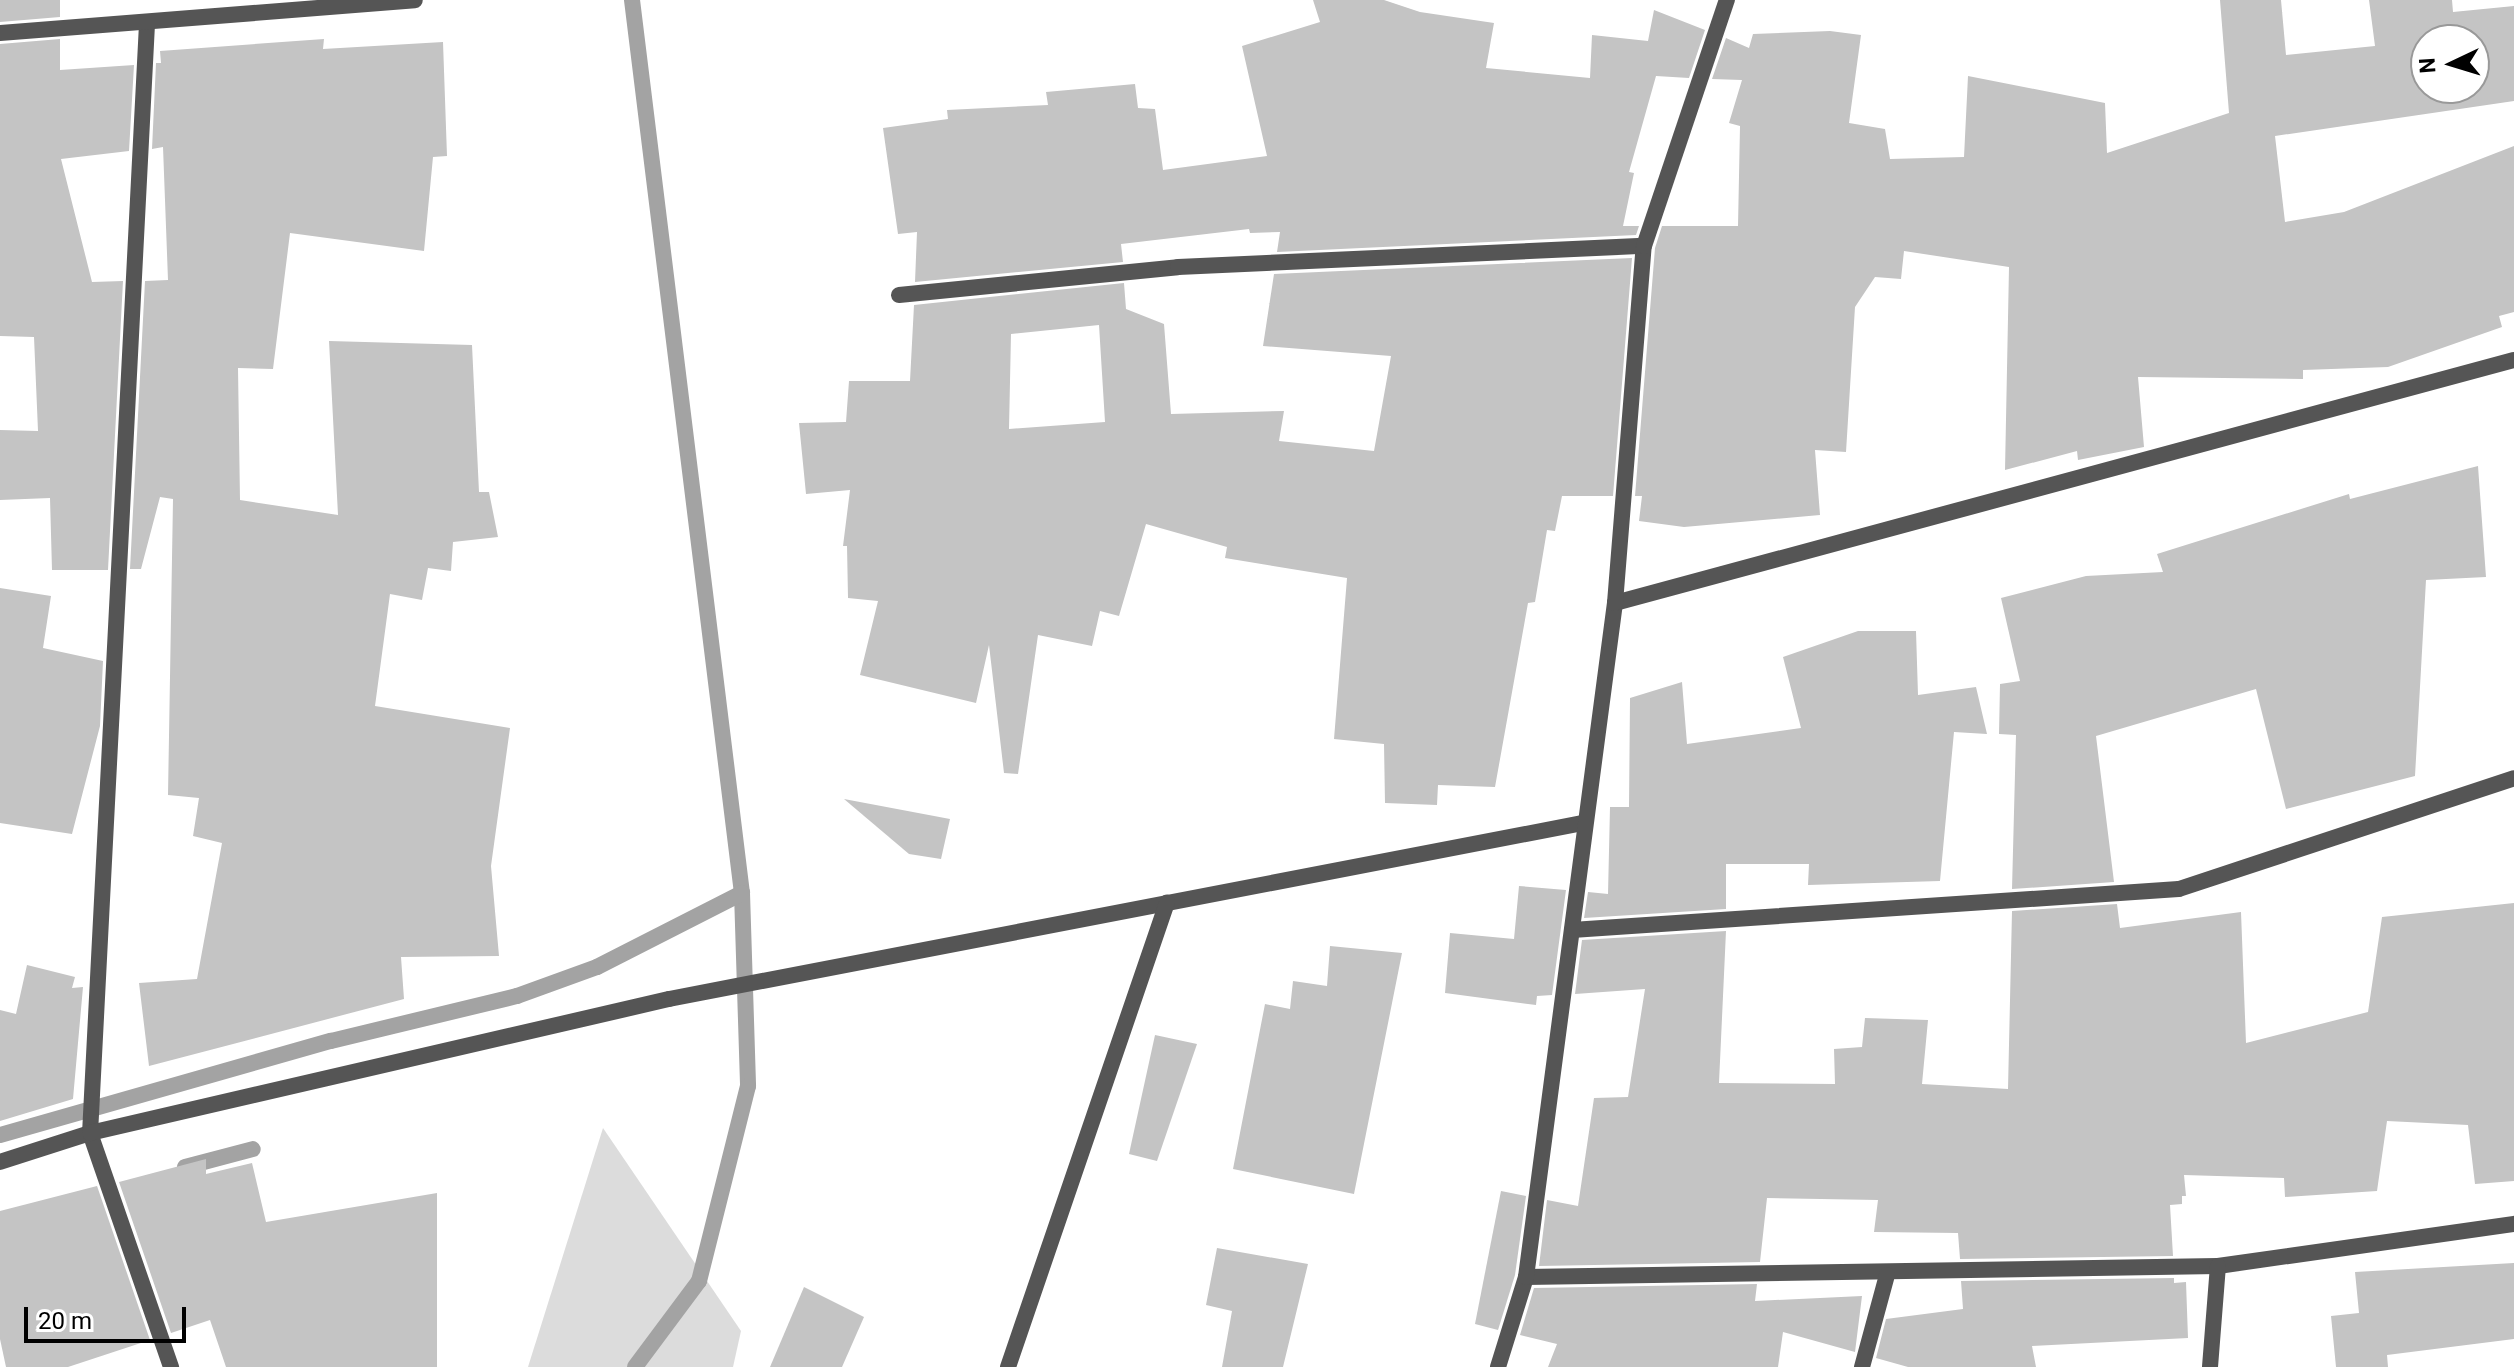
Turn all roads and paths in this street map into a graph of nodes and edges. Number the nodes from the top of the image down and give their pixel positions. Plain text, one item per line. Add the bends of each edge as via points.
1 (415, 0) edge
2 (1727, 0) edge
3 (147, 24) junction
4 (0, 33) edge
5 (1644, 246) junction
6 (899, 295) dead end
7 (2514, 360) edge
8 (1615, 603) junction
9 (2514, 778) edge
10 (1583, 823) junction
11 (1167, 902) junction
12 (1572, 930) junction
13 (90, 1133) junction
14 (0, 1162) edge
15 (2514, 1224) edge
16 (2218, 1266) junction
17 (1887, 1275) junction
18 (1526, 1277) junction
19 (171, 1367) edge
20 (1008, 1367) edge
21 (1498, 1367) edge
22 (1862, 1367) edge
23 (2210, 1367) edge

1 - 3 street
2 - 5 street
3 - 4 street
3 - 13 street
5 - 6 street via 1178,267
5 - 8 street
7 - 8 street
8 - 10 street
9 - 12 street via 2179,889
10 - 11 street
10 - 12 street
11 - 13 street via 669,999
11 - 20 street
12 - 18 street
13 - 14 street
13 - 19 street
15 - 16 street
16 - 17 street
16 - 23 street
17 - 18 street
17 - 22 street
18 - 21 street

